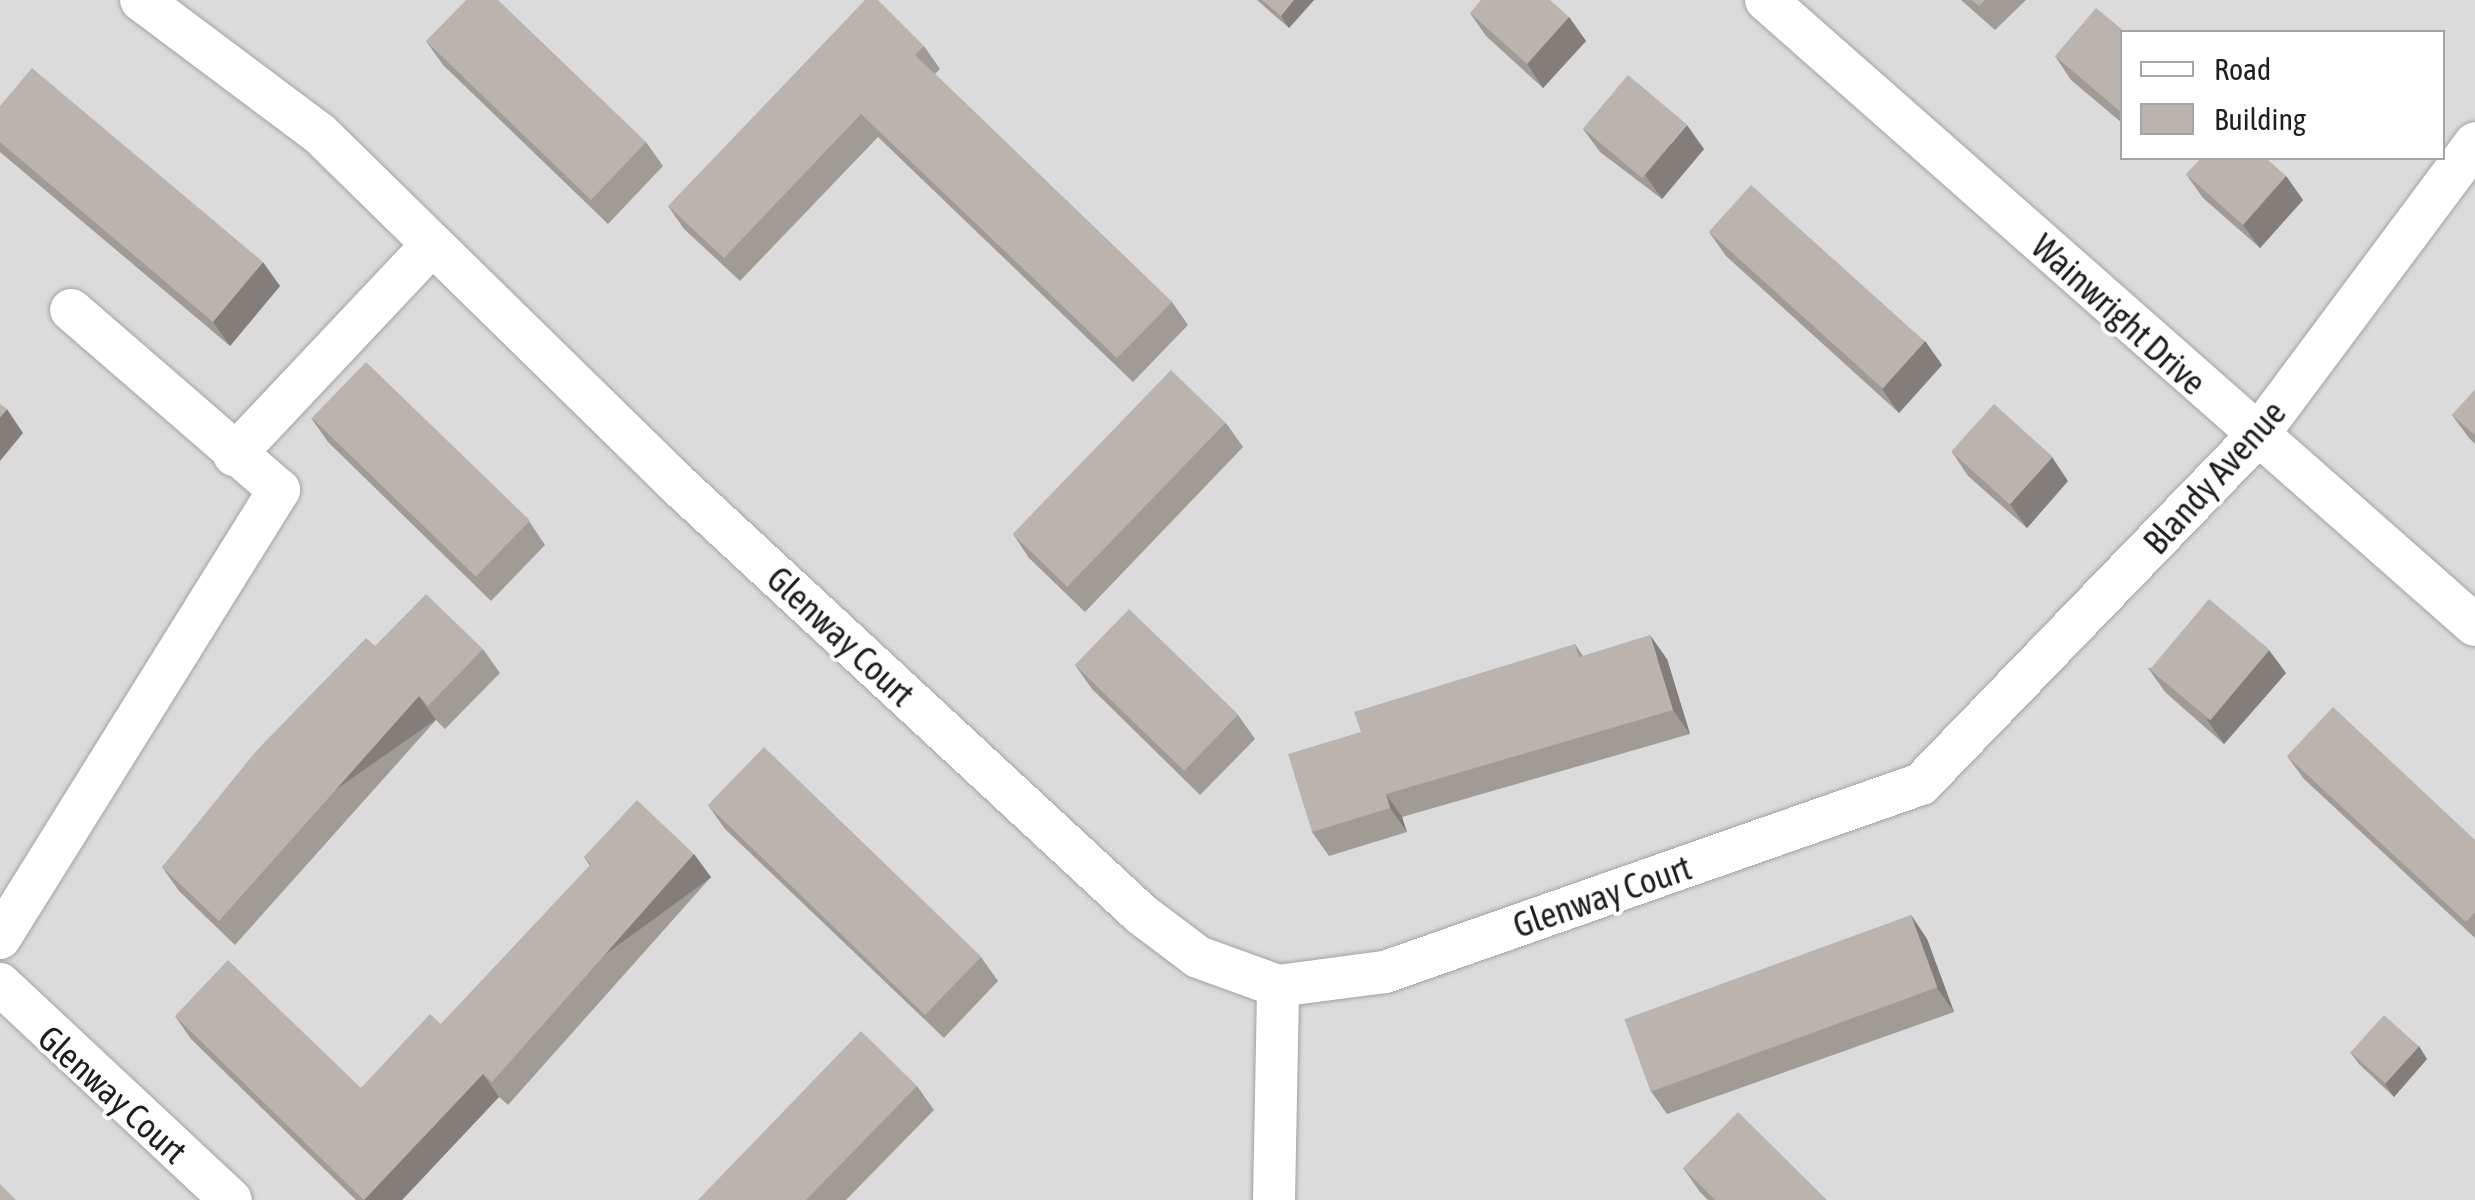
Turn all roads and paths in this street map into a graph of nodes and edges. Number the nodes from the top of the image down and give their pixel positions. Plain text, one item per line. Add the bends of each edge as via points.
1 (141, 0) edge
2 (1766, 0) edge
3 (2475, 143) edge
4 (431, 246) junction
5 (71, 310) dead end
6 (2257, 436) junction
7 (234, 455) junction
8 (2475, 625) edge
9 (1922, 784) joint
10 (0, 938) edge
11 (0, 984) edge
12 (1278, 986) junction
13 (231, 1200) edge
14 (1274, 1200) edge

1 - 4 street, Glenway Court via 319,133
2 - 6 street, Wainwright Drive
3 - 6 street, Blandy Avenue
4 - 7 street
4 - 12 street, Glenway Court via 1140,914 1198,957
5 - 7 street
6 - 8 street, Wainwright Drive
6 - 9 street, Blandy Avenue
7 - 10 street via 279,490
9 - 12 street, Glenway Court via 1386,972
11 - 13 street, Glenway Court
12 - 14 street

